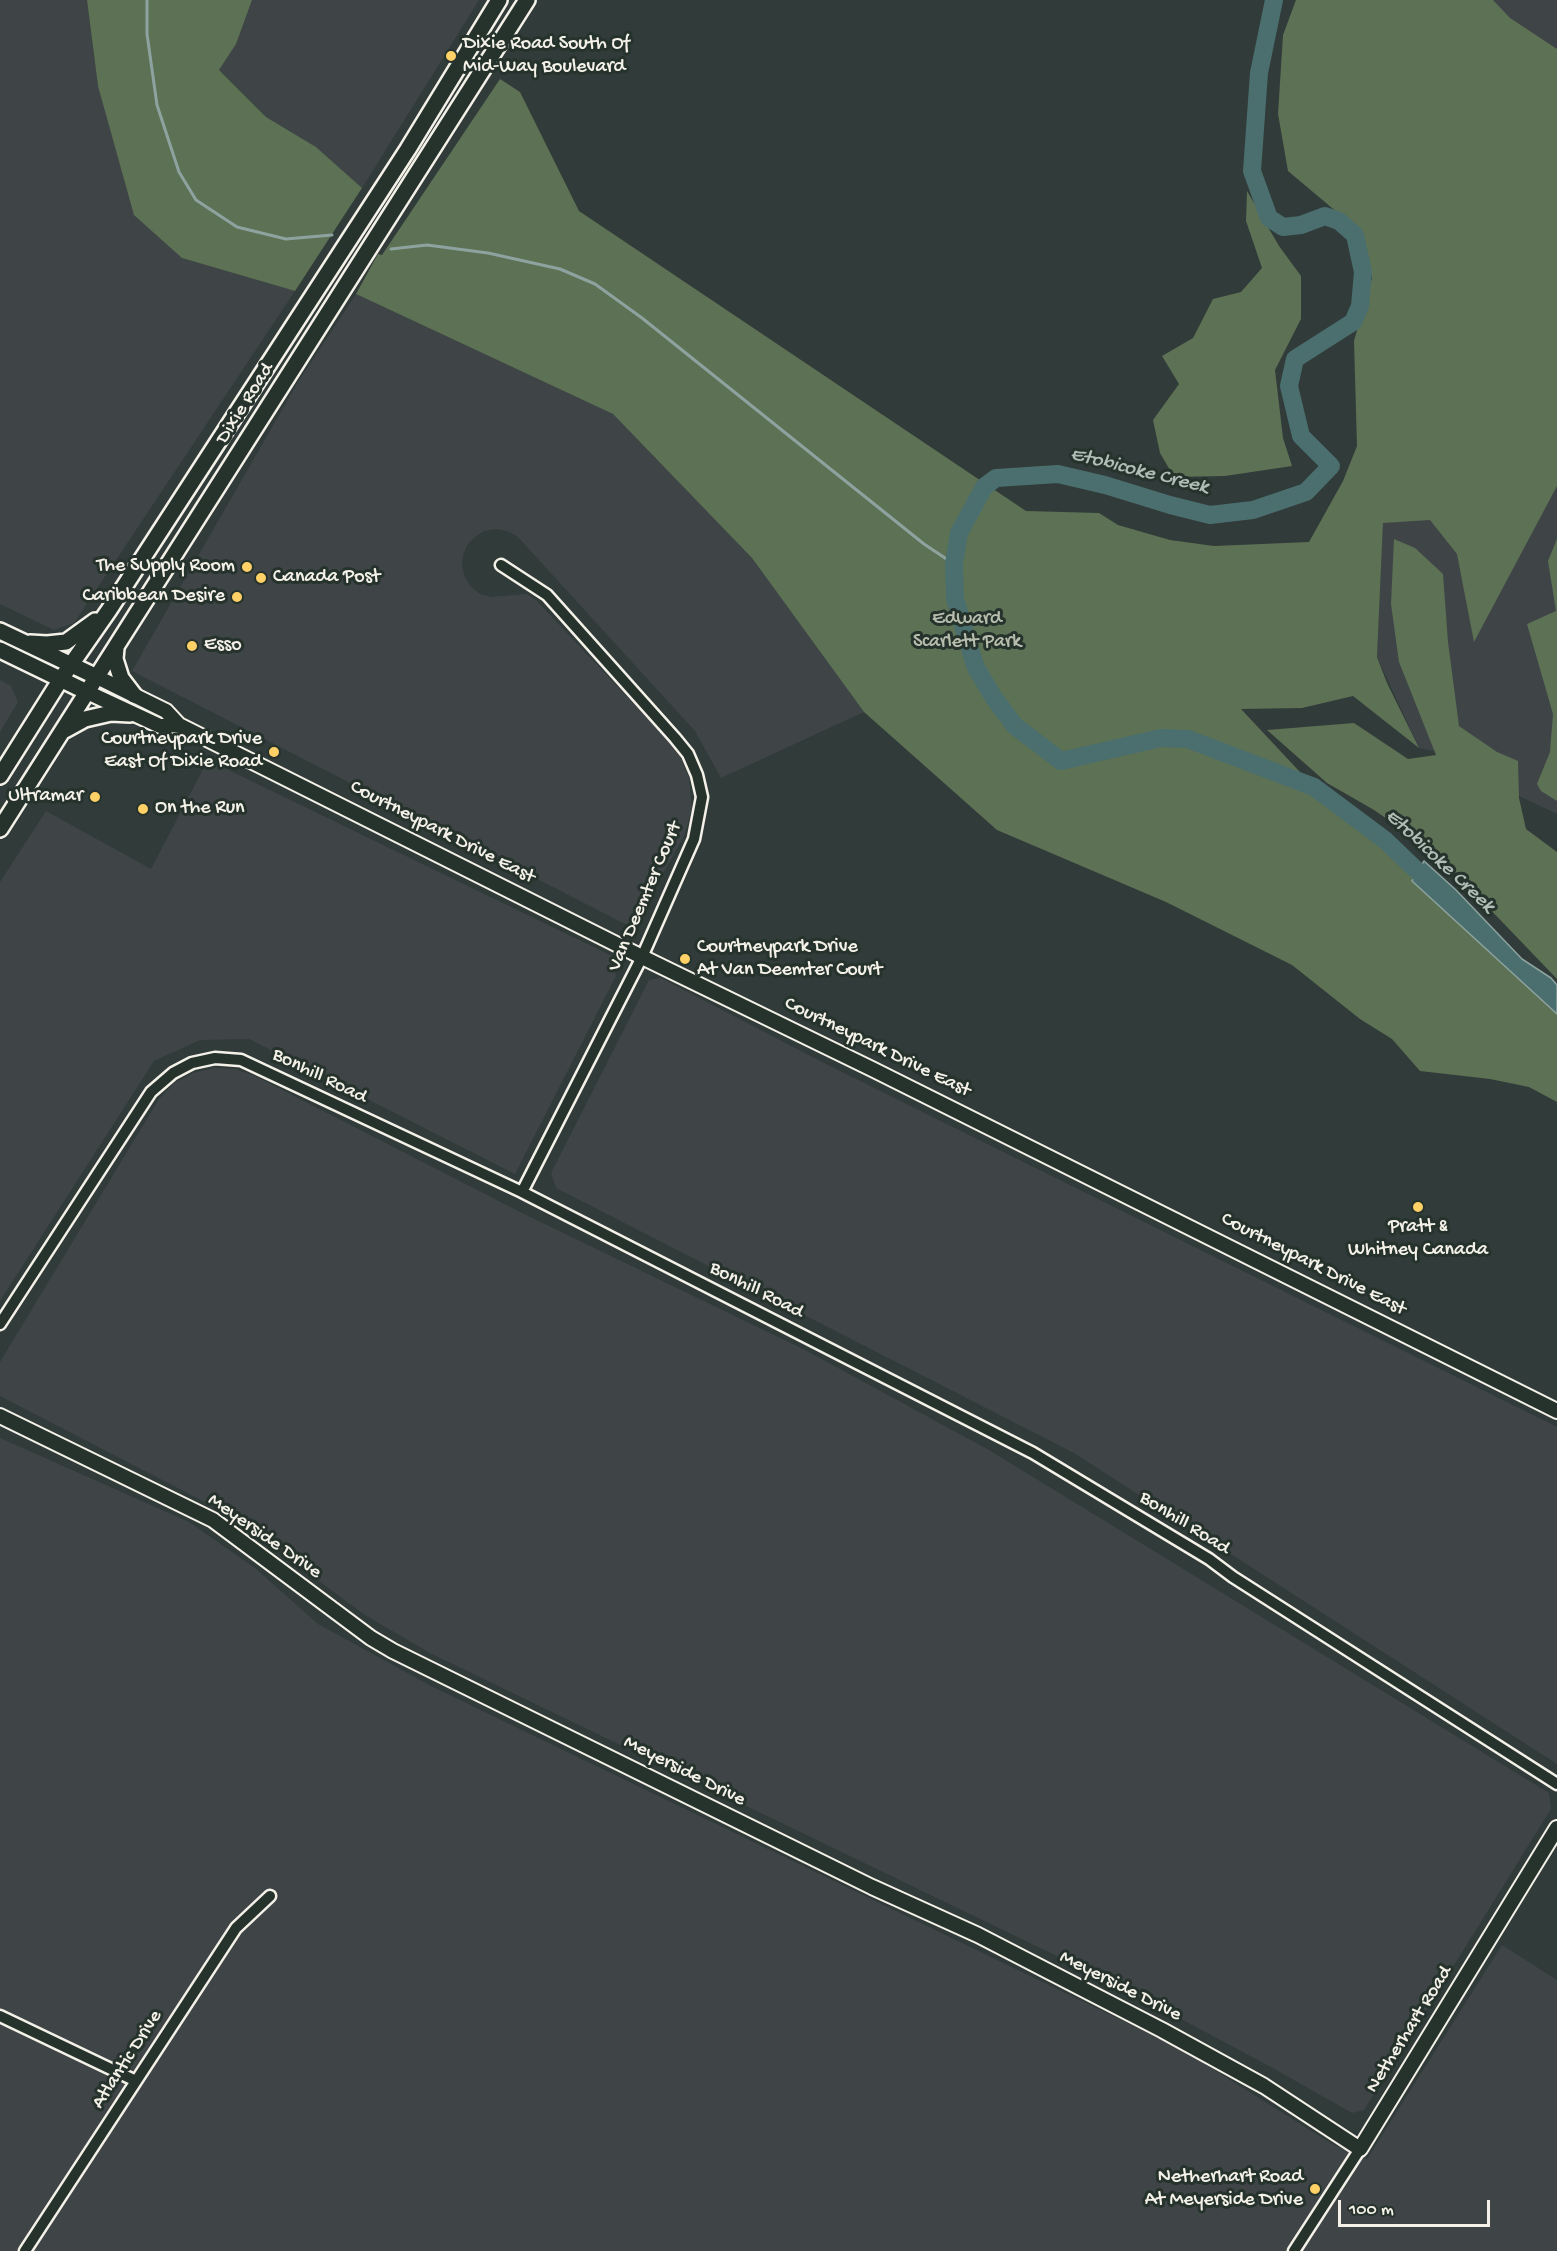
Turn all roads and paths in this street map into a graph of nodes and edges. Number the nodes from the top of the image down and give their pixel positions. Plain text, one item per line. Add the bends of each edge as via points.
1 (499, 0) edge
2 (527, 0) edge
3 (408, 148) junction
4 (426, 160) junction
5 (329, 270) junction
6 (348, 282) junction
7 (501, 565) dead end
8 (108, 610) junction
9 (0, 632) edge
10 (21, 642) junction
11 (116, 648) junction
12 (0, 650) edge
13 (28, 663) junction
14 (70, 666) junction
15 (97, 677) junction
16 (61, 679) junction
17 (87, 692) junction
18 (134, 695) junction
19 (40, 714) junction
20 (130, 714) junction
21 (178, 725) junction
22 (63, 731) junction
23 (0, 776) edge
24 (0, 829) edge
25 (642, 957) junction
26 (522, 1192) junction
27 (0, 1324) edge
28 (1557, 1411) edge
29 (0, 1416) edge
30 (1557, 1784) edge
31 (1557, 1828) edge
32 (270, 1896) dead end
33 (0, 2016) edge
34 (136, 2081) junction
35 (1360, 2149) junction
36 (25, 2251) edge
37 (1294, 2251) edge

1 - 3 main road, Dixie Road
2 - 4 main road, Dixie Road
3 - 4 main road
3 - 5 main road, Dixie Road
4 - 6 main road, Dixie Road
5 - 6 main road
5 - 8 main road, Dixie Road
6 - 11 main road, Dixie Road
7 - 25 street, Van Deemter Court via 547,595 675,738 697,775 702,797 694,839
8 - 10 main road via 66,642
8 - 14 main road, Dixie Road
9 - 10 main road, Courtneypark Drive East
10 - 14 main road, Courtneypark Drive East
11 - 15 main road, Dixie Road
11 - 18 main road via 121,678
12 - 13 main road, Courtneypark Drive East
13 - 16 main road, Courtneypark Drive East
13 - 19 main road via 41,681
14 - 15 main road, Courtneypark Drive East
14 - 16 main road, Dixie Road
15 - 17 main road, Dixie Road
15 - 18 street, Courtneypark Drive East
16 - 17 main road, Courtneypark Drive East
16 - 19 main road, Dixie Road
17 - 20 street, Courtneypark Drive East
17 - 22 main road, Dixie Road
18 - 21 street, Courtneypark Drive East via 166,711
19 - 23 main road, Dixie Road
20 - 21 street, Courtneypark Drive East via 160,726
20 - 22 main road via 111,713 85,719
21 - 25 street, Courtneypark Drive East
22 - 24 main road, Dixie Road
25 - 26 street, Van Deemter Court
25 - 28 street, Courtneypark Drive East
26 - 27 street, Bonhill Road via 241,1060 214,1058 192,1063 151,1092
26 - 30 street, Bonhill Road via 1033,1453 1209,1559
29 - 35 street, Meyerside Drive via 213,1520 393,1651 878,1890 978,1935 1264,2086
31 - 35 street, Netherhart Road
32 - 34 street, Atlantic Drive via 236,1928
33 - 34 street
34 - 36 street, Atlantic Drive
35 - 37 street, Netherhart Road

